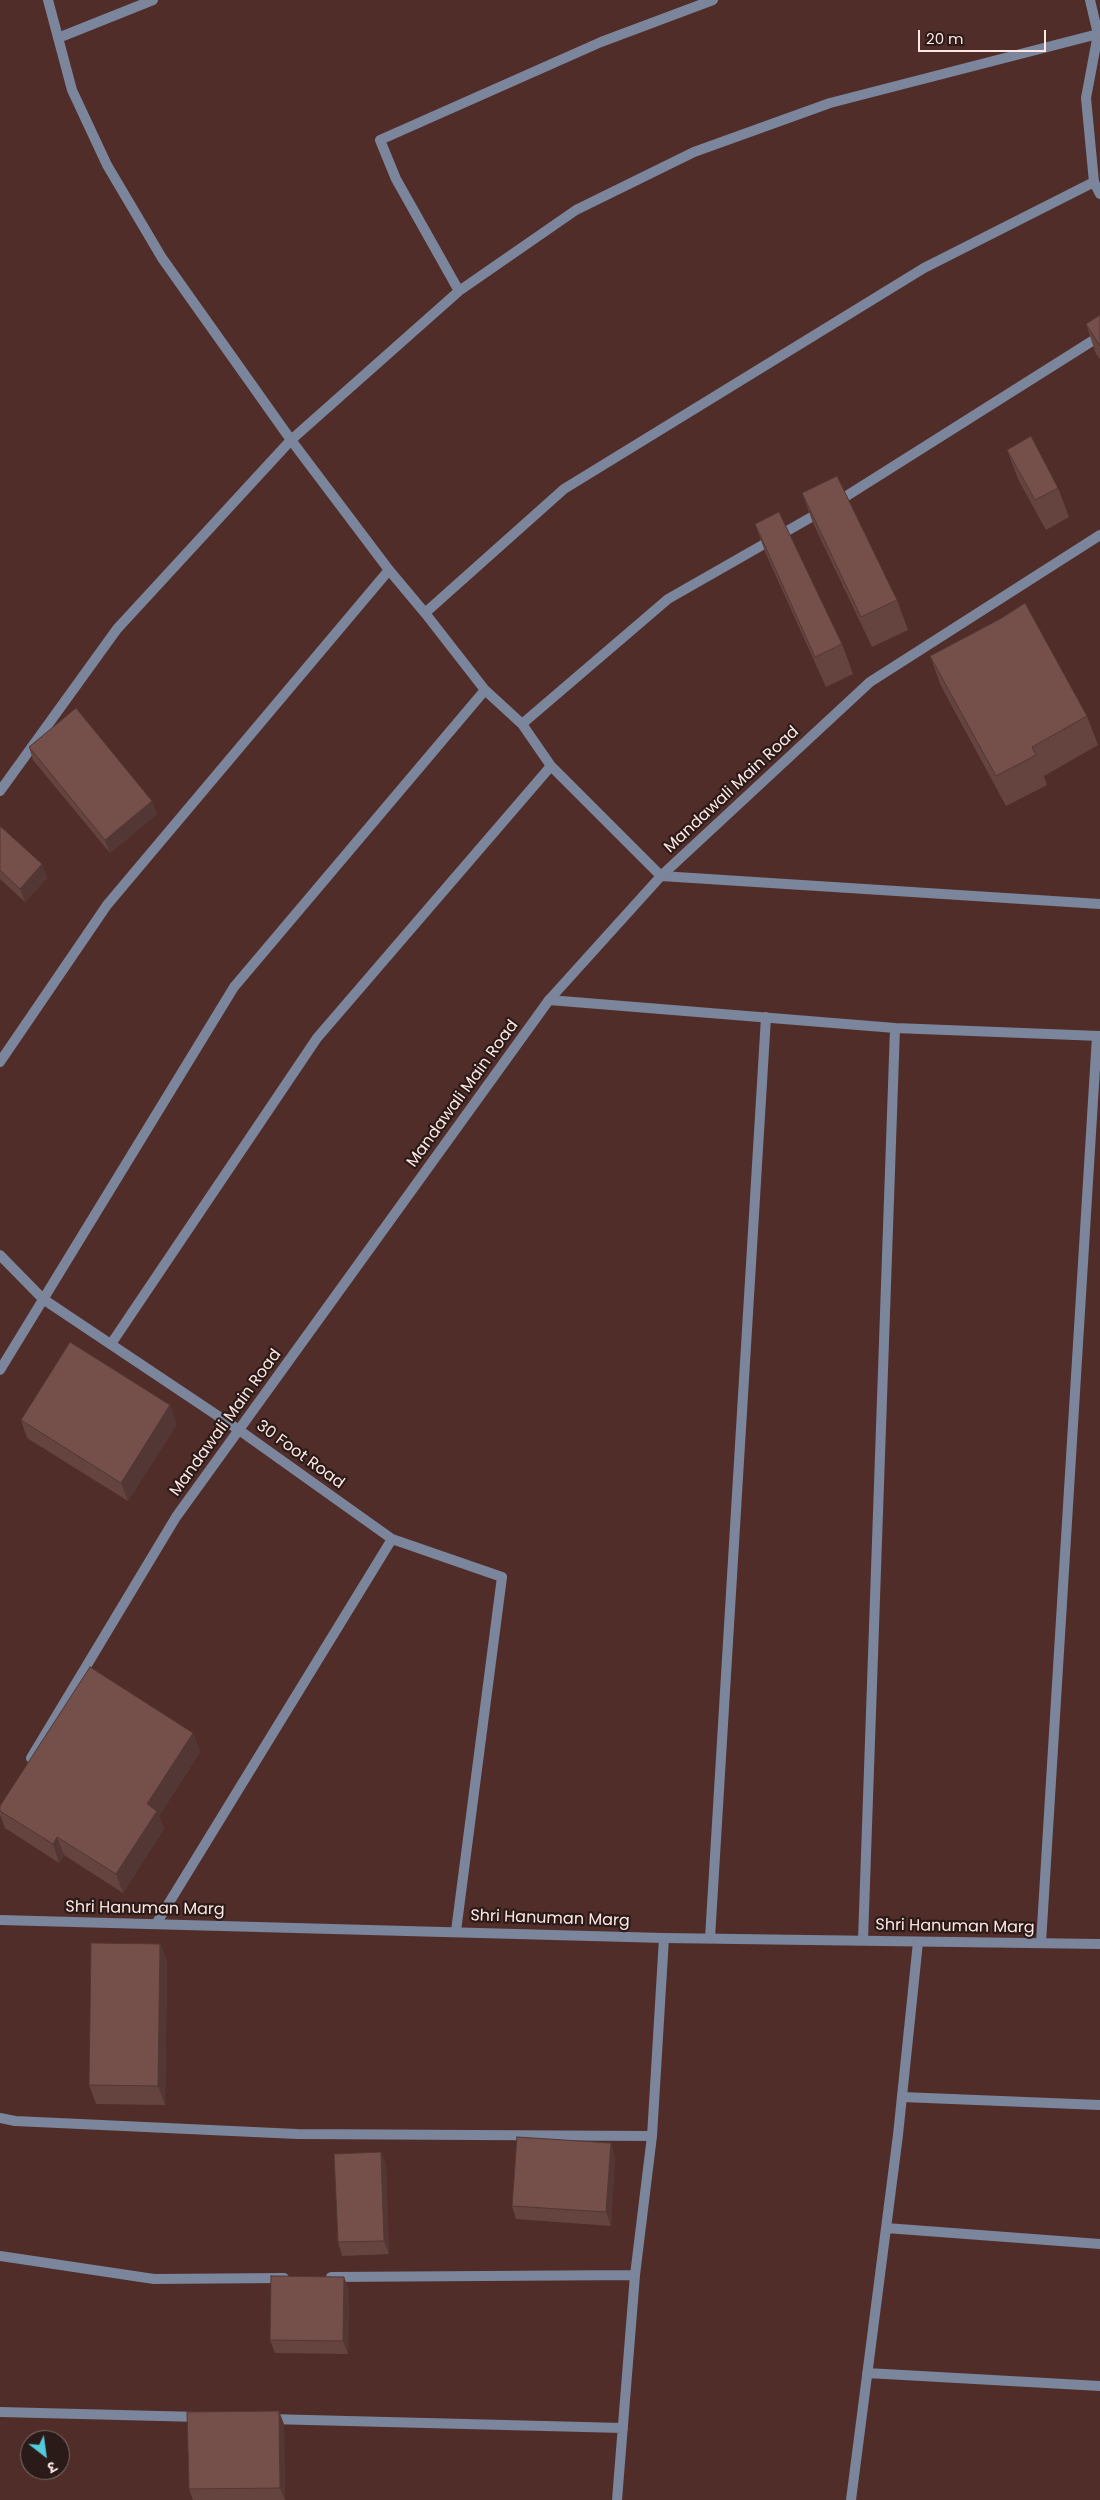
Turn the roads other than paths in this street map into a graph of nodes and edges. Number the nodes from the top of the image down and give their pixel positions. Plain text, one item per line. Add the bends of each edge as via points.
1 (48, 0) edge
2 (153, 0) edge
3 (713, 0) edge
4 (1090, 0) edge
5 (1099, 31) edge
6 (58, 38) junction
7 (1094, 182) junction
8 (1100, 194) edge
9 (458, 291) junction
10 (1100, 336) edge
11 (291, 440) junction
12 (1100, 535) edge
13 (389, 570) junction
14 (426, 612) junction
15 (485, 690) junction
16 (522, 724) junction
17 (551, 766) junction
18 (0, 791) edge
19 (660, 876) junction
20 (1100, 904) edge
21 (549, 1000) junction
22 (766, 1017) junction
23 (896, 1028) junction
24 (1099, 1036) edge
25 (0, 1062) edge
26 (0, 1256) edge
27 (43, 1299) junction
28 (111, 1344) junction
29 (0, 1370) edge
30 (239, 1430) junction
31 (392, 1539) junction
32 (25, 1769) edge
33 (0, 1920) edge
34 (156, 1924) junction
35 (456, 1932) junction
36 (664, 1938) junction
37 (710, 1938) junction
38 (863, 1940) junction
39 (918, 1942) junction
40 (1041, 1943) junction
41 (1100, 1944) edge
42 (902, 2097) junction
43 (1100, 2105) edge
44 (0, 2118) edge
45 (652, 2136) junction
46 (886, 2228) junction
47 (1100, 2244) edge
48 (0, 2256) edge
49 (635, 2275) junction
50 (291, 2278) edge
51 (321, 2278) edge
52 (867, 2373) junction
53 (1100, 2386) edge
54 (0, 2412) edge
55 (208, 2417) edge
56 (257, 2418) edge
57 (623, 2428) junction
58 (617, 2500) edge
59 (851, 2500) edge

1 - 6 street
2 - 6 street
3 - 9 street via 601,42 380,140 396,179
4 - 5 street
5 - 7 street via 1086,98
5 - 9 street via 830,103 694,152 576,210
6 - 11 street via 72,90 107,165 162,258
7 - 8 street
7 - 14 street via 924,268 564,490
9 - 11 street
10 - 16 street via 872,482 668,599
11 - 13 street
11 - 18 street via 116,630
12 - 19 street, Mandawali Main Road via 870,682
13 - 14 street
13 - 25 street via 108,905
14 - 15 street
15 - 16 street
15 - 27 street via 234,987
16 - 17 street
17 - 19 street
17 - 28 street via 317,1038
19 - 20 street
19 - 21 street, Mandawali Main Road
21 - 22 street
21 - 30 street, Mandawali Main Road
22 - 23 street
22 - 37 street
23 - 24 street
23 - 38 street
24 - 40 street
26 - 27 street, 30 Foot Road
27 - 28 street, 30 Foot Road
27 - 29 street
28 - 30 street, 30 Foot Road
30 - 31 street, 30 Foot Road
30 - 32 street, Mandawali Main Road via 176,1517
31 - 34 street
31 - 35 street, 30 Foot Road via 502,1577
33 - 34 street, Shri Hanuman Marg
34 - 35 street, Shri Hanuman Marg
35 - 36 street, Shri Hanuman Marg
36 - 37 street, Shri Hanuman Marg
36 - 45 street
37 - 38 street, Shri Hanuman Marg
38 - 39 street, Shri Hanuman Marg
39 - 40 street, Shri Hanuman Marg
39 - 42 street
40 - 41 street, Shri Hanuman Marg
42 - 43 street
42 - 46 street
44 - 45 street via 297,2134
45 - 49 street
46 - 47 street
46 - 52 street
48 - 50 street via 154,2279
49 - 51 street
49 - 57 street
52 - 53 street
52 - 59 street
54 - 55 street
56 - 57 street
57 - 58 street

